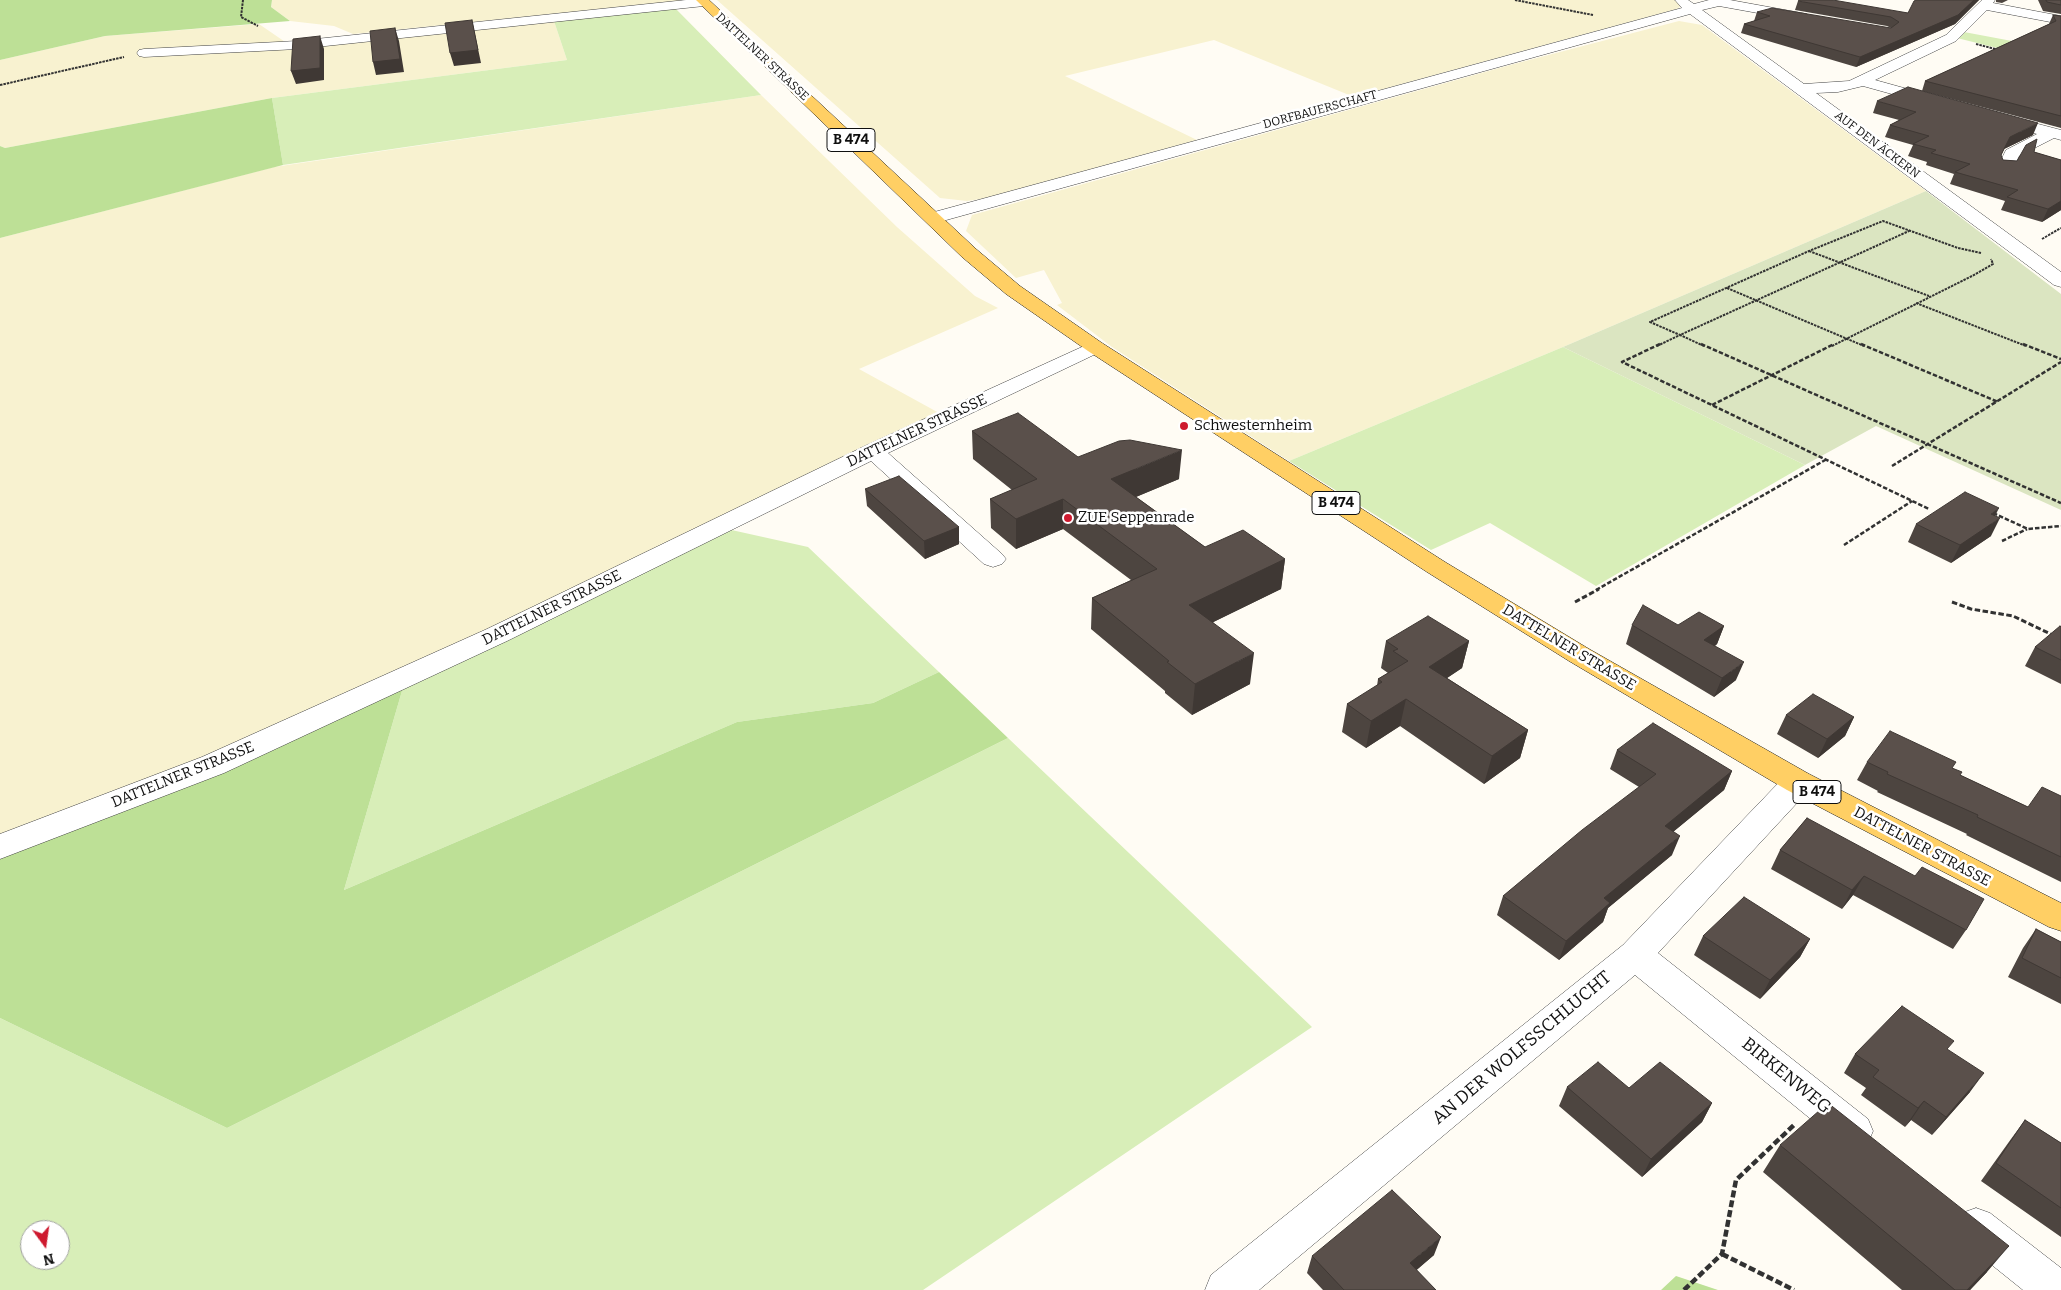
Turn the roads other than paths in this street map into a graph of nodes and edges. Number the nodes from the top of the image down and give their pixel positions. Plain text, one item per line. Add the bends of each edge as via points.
1 (703, 1) edge
2 (1722, 1) edge
3 (1986, 3) edge
4 (1686, 5) edge
5 (1818, 20) edge
6 (2061, 20) edge
7 (144, 53) road end
8 (1861, 81) junction
9 (1801, 89) junction
10 (1948, 104) edge
11 (1986, 115) edge
12 (2056, 134) edge
13 (2005, 168) edge
14 (933, 218) junction
15 (2061, 281) edge
16 (1095, 347) junction
17 (873, 451) junction
18 (993, 559) dead end
19 (1798, 782) junction
20 (0, 847) edge
21 (2061, 918) edge
22 (1634, 955) junction
23 (1879, 1151) edge
24 (1948, 1205) edge
25 (1226, 1290) edge
26 (2056, 1290) edge

1 - 7 street via 297,45
1 - 14 main road, DATTELNER STRASSE / B 474
2 - 4 street, DORFBAUERSCHAFT
2 - 5 street
3 - 6 street
3 - 8 street via 1951,38
4 - 9 street, AUF DEN ÄCKERN
4 - 14 street, DORFBAUERSCHAFT via 1637,23
8 - 9 street via 1838,88
8 - 10 street
9 - 15 street, AUF DEN ÄCKERN
11 - 12 street
12 - 13 street via 2012,153
14 - 16 main road, DATTELNER STRASSE / B 474 via 1013,290
16 - 17 street, DATTELNER STRASSE
16 - 19 main road, DATTELNER STRASSE / B 474 via 1436,567 1579,655
17 - 18 street
17 - 20 street, DATTELNER STRASSE via 497,635 222,761
19 - 21 main road, DATTELNER STRASSE / B 474
19 - 22 street, AN DER WOLFSSCHLUCHT
22 - 23 street, BIRKENWEG
22 - 25 street, AN DER WOLFSSCHLUCHT
24 - 26 street

